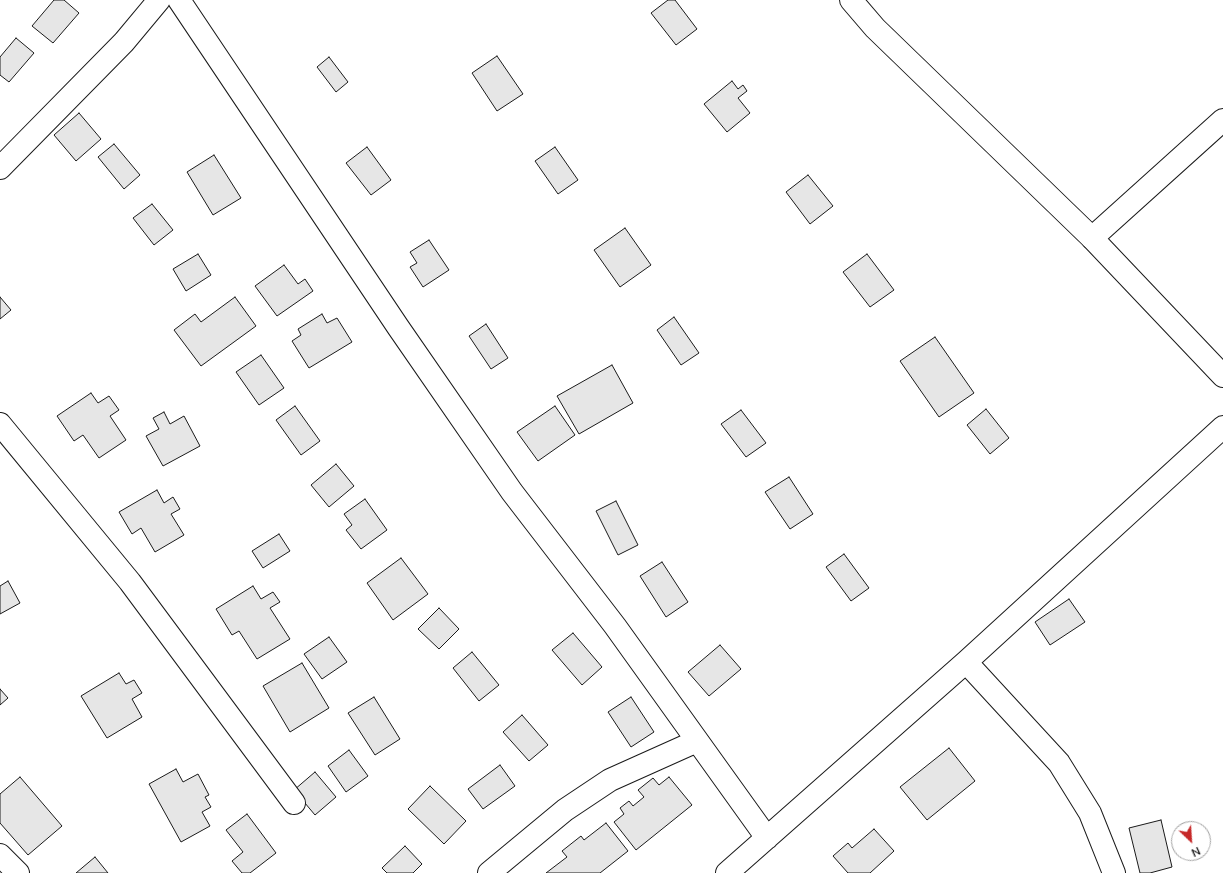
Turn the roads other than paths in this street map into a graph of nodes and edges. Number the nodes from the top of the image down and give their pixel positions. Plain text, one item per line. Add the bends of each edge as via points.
1 (159, 0) edge
2 (179, 0) edge
3 (851, 0) edge
4 (1223, 120) edge
5 (0, 168) edge
6 (1092, 238) junction
7 (1223, 376) edge
8 (0, 424) edge
9 (1223, 427) edge
10 (966, 662) junction
11 (697, 741) junction
12 (294, 803) dead end
13 (767, 838) junction
14 (0, 854) edge
15 (18, 873) edge
16 (489, 873) edge
17 (727, 873) edge
18 (1114, 873) edge

1 - 5 street via 124,42
2 - 11 street via 499,473 615,626
3 - 6 street via 875,28
4 - 6 street
6 - 7 street
8 - 12 street via 130,582
9 - 10 street
10 - 13 street
10 - 18 street via 1059,763 1090,813
11 - 13 street
11 - 16 street via 610,780 565,810
13 - 17 street
14 - 15 street

